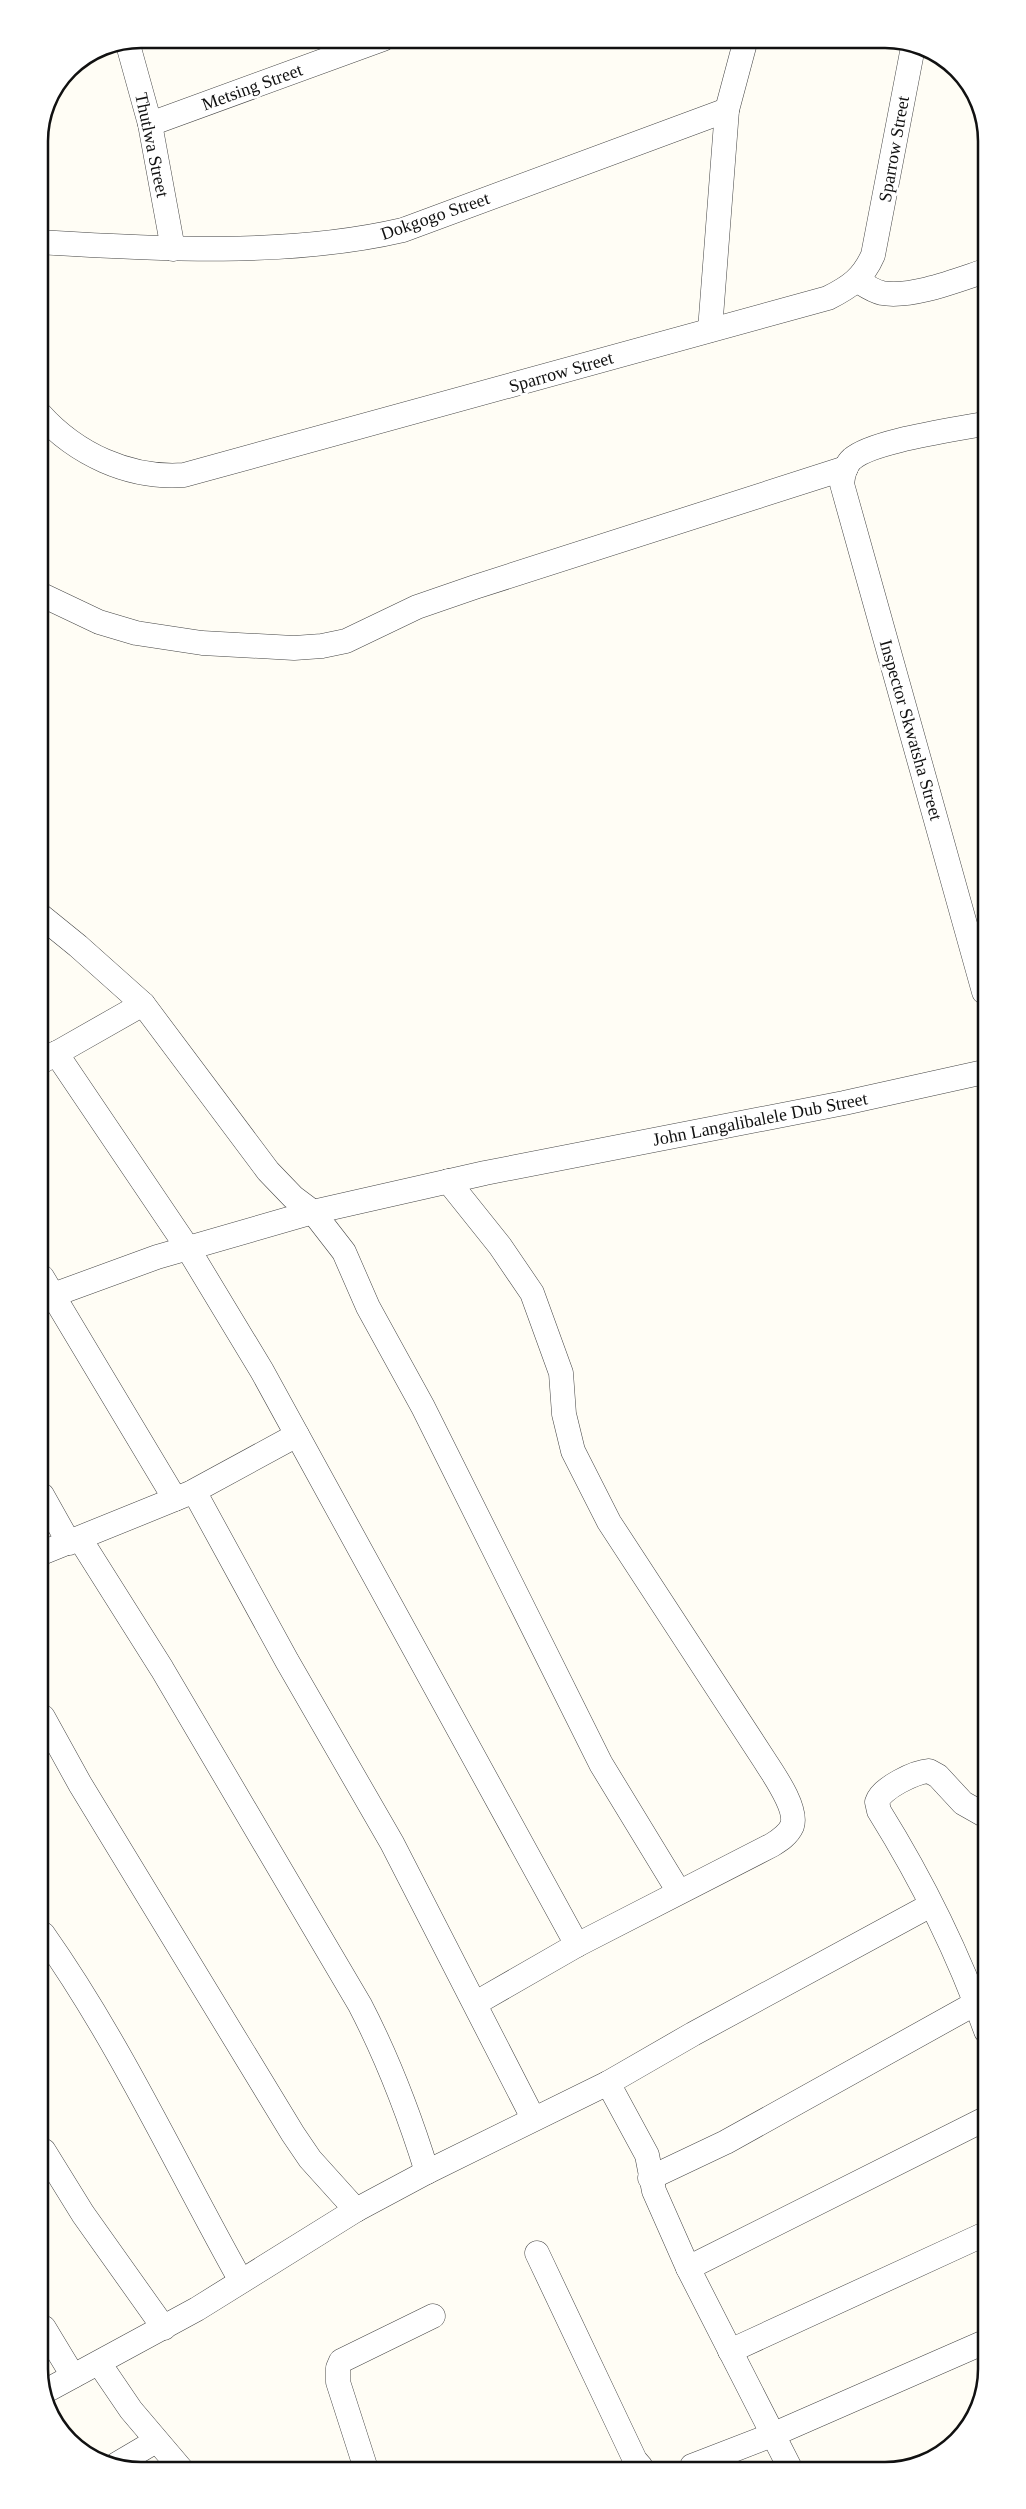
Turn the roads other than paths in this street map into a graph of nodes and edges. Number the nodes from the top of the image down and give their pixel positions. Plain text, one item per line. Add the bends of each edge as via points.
1 (130, 48) edge
2 (358, 48) edge
3 (744, 48) edge
4 (912, 51) edge
5 (727, 110) junction
6 (150, 124) junction
7 (48, 242) edge
8 (172, 249) junction
9 (978, 273) edge
10 (858, 281) junction
11 (710, 330) junction
12 (48, 423) edge
13 (978, 425) edge
14 (846, 468) junction
15 (48, 598) edge
16 (48, 922) edge
17 (978, 971) edge
18 (143, 1004) junction
19 (48, 1058) edge
20 (978, 1073) edge
21 (448, 1181) junction
22 (313, 1212) junction
23 (188, 1247) junction
24 (48, 1290) edge
25 (48, 1295) edge
26 (297, 1435) junction
27 (185, 1495) junction
28 (48, 1504) edge
29 (74, 1541) junction
30 (48, 1551) edge
31 (48, 1728) edge
32 (978, 1811) edge
33 (679, 1892) junction
34 (931, 1905) junction
35 (48, 1942) edge
36 (577, 1945) junction
37 (476, 2003) junction
38 (976, 2003) junction
39 (978, 2009) edge
40 (608, 2083) junction
41 (533, 2118) junction
42 (978, 2123) edge
43 (48, 2157) edge
44 (427, 2172) junction
45 (650, 2178) junction
46 (356, 2210) junction
47 (978, 2237) edge
48 (537, 2253) dead end
49 (688, 2268) junction
50 (241, 2282) junction
51 (433, 2316) dead end
52 (164, 2328) junction
53 (48, 2335) edge
54 (978, 2345) edge
55 (730, 2351) junction
56 (99, 2363) junction
57 (73, 2376) junction
58 (50, 2389) edge
59 (772, 2435) junction
60 (156, 2442) junction
61 (124, 2460) edge
62 (174, 2461) edge
63 (364, 2461) edge
64 (636, 2462) edge
65 (703, 2462) edge
66 (787, 2462) edge

1 - 6 street, Thutlwa Street
2 - 6 street, Metsing Street
3 - 5 street
4 - 10 street, Sparrow Street via 879,233 873,256
5 - 8 street, Dokgogo Street via 403,230 318,244
5 - 11 street
6 - 8 street, Thutlwa Street
7 - 8 street, Dokgogo Street
9 - 10 street via 920,290 889,294
10 - 11 street, Sparrow Street via 828,298
11 - 12 street, Sparrow Street via 184,475 165,477 137,473 105,462 78,447
13 - 14 street via 870,448 850,461
14 - 15 street via 475,586 400,614 346,641 322,646 294,648 164,638 99,622
14 - 17 street, Inspector Skwatsha Street via 844,492
16 - 18 street
18 - 19 street
18 - 22 street via 268,1171
19 - 23 street
20 - 21 street, John Langalibalele Dub Street
21 - 22 street, John Langalibalele Dub Street
21 - 33 street via 500,1246 532,1293 561,1373 564,1414 573,1451 609,1522 765,1761 790,1807 793,1824 784,1837
22 - 23 street, John Langalibalele Dub Street
22 - 33 street via 344,1252 368,1307 423,1407 601,1764
23 - 24 street, John Langalibalele Dub Street
23 - 26 street
25 - 27 street
26 - 27 street
26 - 36 street
27 - 29 street
27 - 37 street via 287,1661 392,1843
28 - 29 street
29 - 30 street
29 - 44 street via 162,1669 360,2005 384,2052
31 - 46 street via 293,2134 310,2159
32 - 34 street via 963,1803 930,1771 903,1780 878,1798 879,1811
33 - 36 street
34 - 38 street
34 - 40 street
35 - 50 street via 145,2101
36 - 37 street
37 - 41 street
38 - 39 street
38 - 45 street via 744,2133
40 - 41 street
40 - 45 street via 647,2155
41 - 44 street
42 - 49 street
43 - 52 street via 83,2214
44 - 46 street
45 - 49 street
46 - 50 street
47 - 55 street
48 - 64 street
49 - 55 street
50 - 52 street
51 - 63 street via 341,2361 338,2382
52 - 56 street
53 - 57 street
54 - 59 street
55 - 59 street
56 - 57 street
56 - 60 street
57 - 58 street
59 - 65 street
59 - 66 street
60 - 61 street
60 - 62 street

